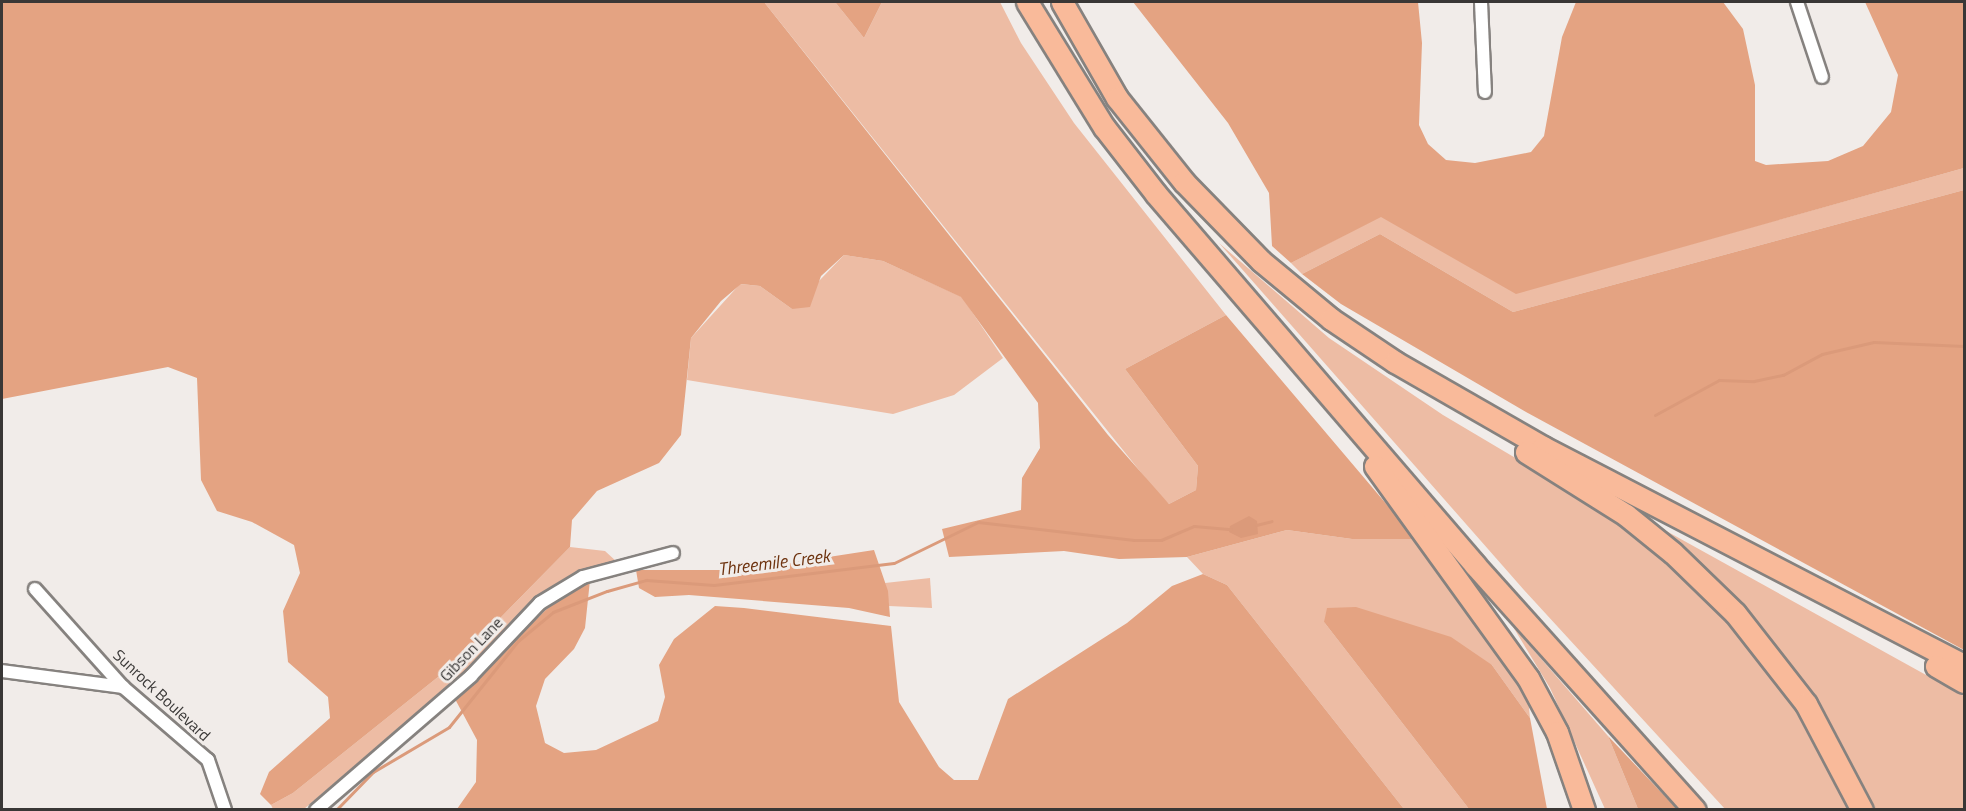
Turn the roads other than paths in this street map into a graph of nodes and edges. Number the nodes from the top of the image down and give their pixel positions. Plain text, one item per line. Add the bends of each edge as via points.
1 (1027, 2) edge
2 (1062, 2) edge
3 (1481, 2) edge
4 (1797, 2) edge
5 (1822, 77) dead end
6 (1485, 92) dead end
7 (1395, 362) junction
8 (1340, 406) junction
9 (673, 553) dead end
10 (1776, 571) junction
11 (35, 589) dead end
12 (1965, 665) edge
13 (2, 671) edge
14 (1965, 682) edge
15 (123, 687) junction
16 (1695, 808) edge
17 (225, 810) edge
18 (316, 810) edge
19 (1584, 810) edge
20 (1862, 810) edge

1 - 8 highway via 1104,127 1156,194
2 - 7 highway via 1117,98 1218,219 1304,298
3 - 6 street
4 - 5 street
7 - 10 highway
7 - 20 highway via 1626,515 1694,572 1777,662 1824,733
8 - 16 highway
8 - 19 highway via 1400,502 1528,678 1557,732
9 - 18 street, Gibson Lane via 583,577 547,597 471,676
10 - 12 highway via 1822,589
10 - 14 highway via 1813,597
11 - 15 street, Sunrock Boulevard
13 - 15 street
15 - 17 street, Sunrock Boulevard via 208,760

